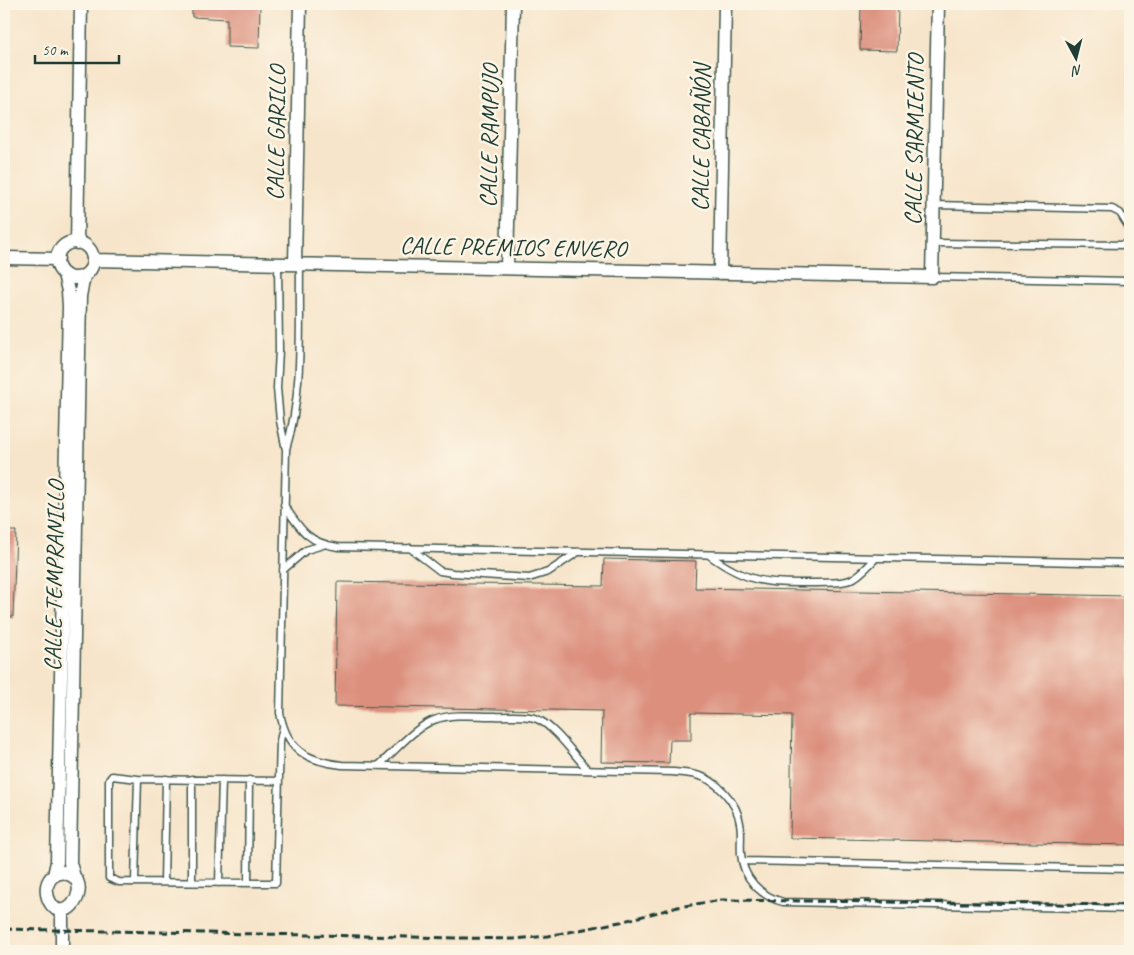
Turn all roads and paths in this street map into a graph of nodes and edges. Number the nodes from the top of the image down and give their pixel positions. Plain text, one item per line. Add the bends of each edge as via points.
1 (81, 4) edge
2 (300, 4) edge
3 (513, 4) edge
4 (725, 4) edge
5 (938, 4) edge
6 (934, 205) junction
7 (1130, 229) edge
8 (77, 243) junction
9 (933, 243) junction
10 (1130, 245) edge
11 (4, 258) edge
12 (58, 259) junction
13 (93, 260) junction
14 (278, 264) junction
15 (298, 264) junction
16 (507, 268) junction
17 (720, 273) junction
18 (64, 274) junction
19 (84, 276) junction
20 (932, 277) junction
21 (1130, 281) edge
22 (286, 450) junction
23 (284, 505) junction
24 (324, 545) junction
25 (409, 548) junction
26 (578, 552) junction
27 (708, 554) junction
28 (876, 558) junction
29 (1130, 563) edge
30 (283, 570) junction
31 (283, 727) junction
32 (378, 766) junction
33 (588, 770) junction
34 (138, 779) junction
35 (166, 779) junction
36 (192, 780) junction
37 (222, 780) junction
38 (249, 780) junction
39 (279, 781) junction
40 (742, 861) junction
41 (1130, 869) edge
42 (54, 875) junction
43 (74, 877) junction
44 (136, 881) junction
45 (164, 882) junction
46 (192, 882) junction
47 (219, 883) junction
48 (248, 883) junction
49 (1130, 909) edge
50 (62, 910) junction
51 (62, 951) edge

1 - 8 street
2 - 15 street, CALLE GARILLO
3 - 16 street, CALLE RAMPUJO
4 - 17 street, CALLE CABAÑÓN
5 - 6 street, CALLE SARMIENTO
6 - 7 lane via 1112,209 1120,213
6 - 9 street, CALLE SARMIENTO
8 - 12 street via 61,249
8 - 13 street via 92,252
9 - 10 lane
9 - 20 street, CALLE SARMIENTO
11 - 12 street
12 - 18 street
13 - 14 street, CALLE PREMIOS ENVERO
13 - 19 street
14 - 15 street, CALLE PREMIOS ENVERO
14 - 22 lane via 277,388
15 - 16 street, CALLE PREMIOS ENVERO
15 - 22 lane via 298,385 294,424
16 - 17 street, CALLE PREMIOS ENVERO
17 - 20 street, CALLE PREMIOS ENVERO
18 - 19 street via 78,278
18 - 42 street, CALLE TEMPRANILLO via 69,315 57,862
19 - 43 street, CALLE TEMPRANILLO via 80,296 70,863
20 - 21 lane
22 - 23 lane
23 - 24 lane via 305,533
23 - 30 lane
24 - 25 lane
24 - 30 lane via 306,550
25 - 26 lane
25 - 26 lane via 440,571 529,578 548,572
26 - 27 lane
27 - 28 lane
27 - 28 lane via 744,577 786,583 851,580
28 - 29 lane
30 - 31 lane via 280,713
31 - 32 lane via 288,738 308,758 322,763
31 - 39 lane
32 - 33 lane
32 - 33 lane via 432,721 460,716 519,717 536,719 550,728
33 - 40 lane via 673,772 697,775 711,781 736,810
34 - 35 lane
34 - 44 lane
34 - 44 lane via 112,776 109,780 109,878 119,882
35 - 36 lane
35 - 45 lane
36 - 37 lane
36 - 46 lane
37 - 38 lane
37 - 47 lane
38 - 39 lane
38 - 48 lane
39 - 48 lane via 276,884
40 - 41 lane
40 - 49 lane via 747,877 760,891 783,902
42 - 43 street via 64,872
42 - 50 street via 47,884 47,897 53,907
43 - 50 street via 78,896 73,906
44 - 45 lane
45 - 46 lane
46 - 47 lane
47 - 48 lane
50 - 51 street

